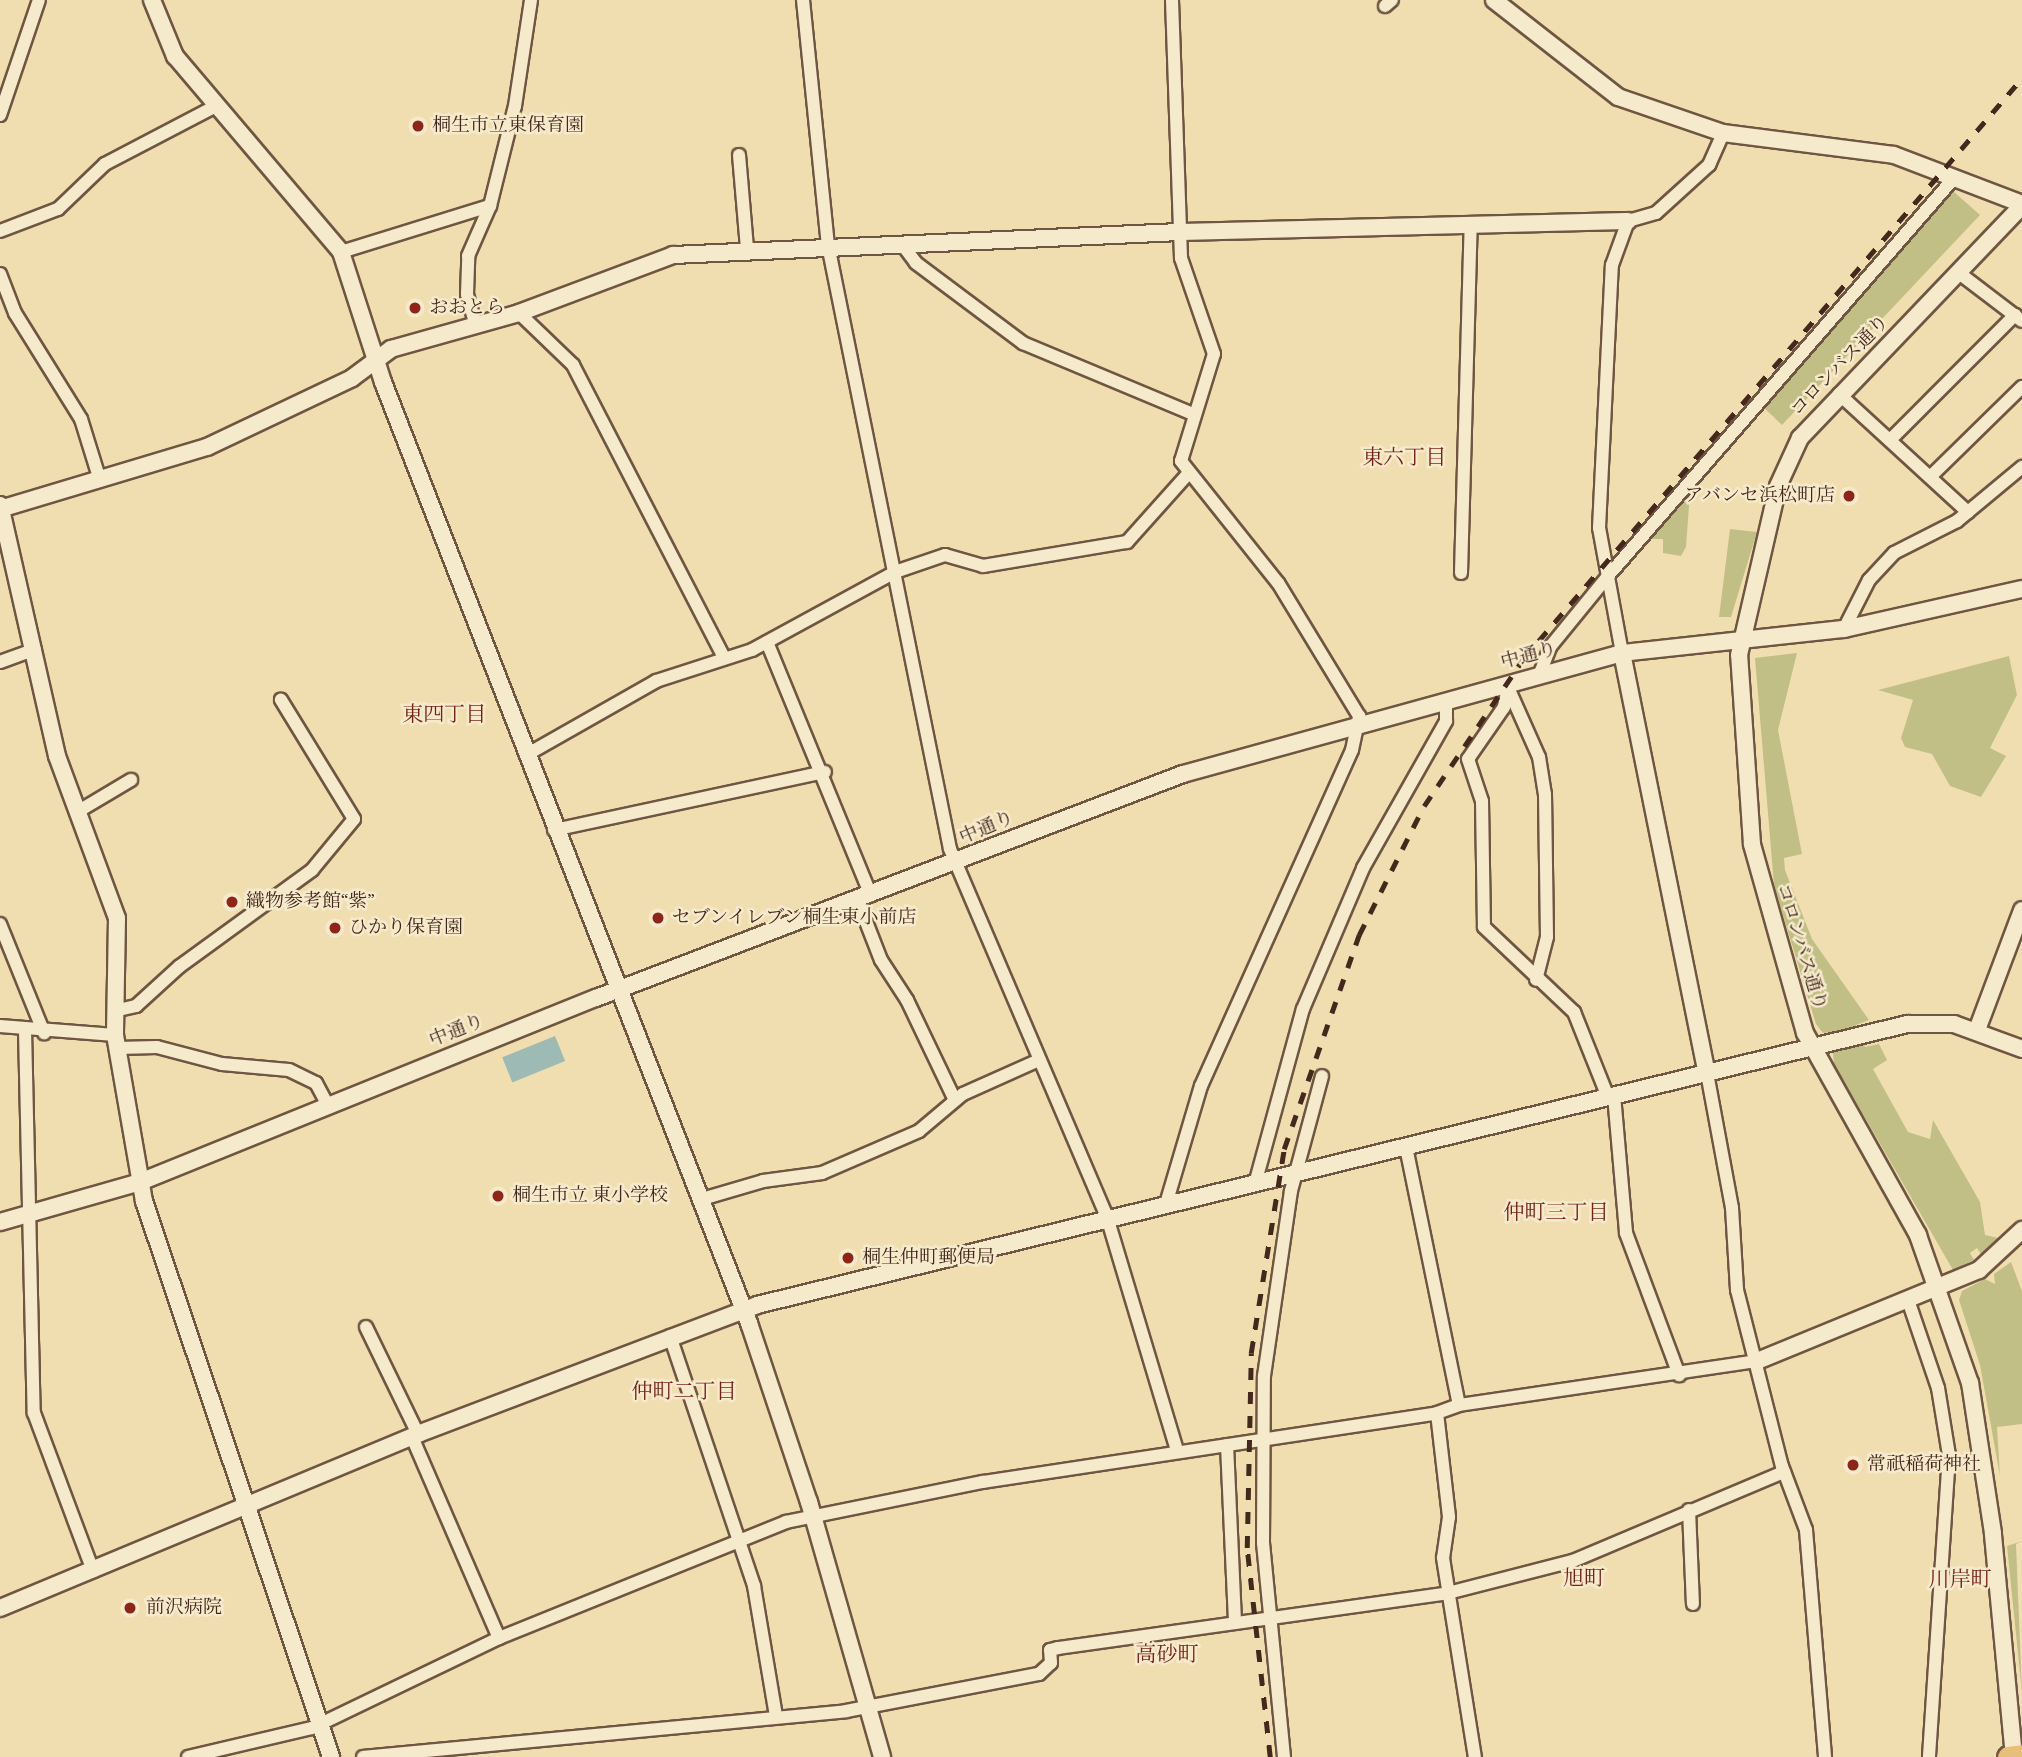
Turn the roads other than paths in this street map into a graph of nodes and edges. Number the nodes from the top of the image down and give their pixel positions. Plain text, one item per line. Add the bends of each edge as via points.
1 (40, 0) edge
2 (152, 0) edge
3 (531, 0) edge
4 (803, 0) edge
5 (1171, 0) edge
6 (1494, 0) edge
7 (218, 105) junction
8 (0, 115) edge
9 (1723, 133) junction
10 (739, 155) dead end
11 (1955, 177) junction
12 (2022, 205) edge
13 (490, 206) junction
14 (1628, 221) junction
15 (1471, 225) junction
16 (0, 232) edge
17 (1180, 232) junction
18 (901, 243) junction
19 (828, 245) junction
20 (747, 249) junction
21 (341, 252) junction
22 (1959, 273) junction
23 (0, 274) edge
24 (519, 313) junction
25 (2018, 318) edge
26 (476, 326) junction
27 (376, 361) junction
28 (2022, 387) edge
29 (1839, 394) junction
30 (1193, 414) junction
31 (1890, 440) junction
32 (2022, 467) edge
33 (1187, 475) junction
34 (99, 477) junction
35 (1930, 477) junction
36 (0, 508) edge
37 (1968, 512) junction
38 (895, 572) junction
39 (1461, 573) dead end
40 (1608, 576) junction
41 (2022, 589) edge
42 (1844, 629) junction
43 (1740, 640) junction
44 (767, 642) junction
45 (35, 649) junction
46 (1622, 653) junction
47 (724, 658) junction
48 (0, 662) edge
49 (1539, 676) junction
50 (1510, 687) junction
51 (281, 701) dead end
52 (1446, 701) junction
53 (1358, 725) junction
54 (526, 755) junction
55 (825, 772) junction
56 (131, 779) dead end
57 (77, 812) junction
58 (554, 830) junction
59 (954, 865) junction
60 (864, 899) junction
61 (2022, 910) edge
62 (0, 924) edge
63 (1536, 980) junction
64 (621, 989) junction
65 (114, 1011) junction
66 (0, 1026) edge
67 (25, 1030) junction
68 (1977, 1030) junction
69 (44, 1033) junction
70 (116, 1041) junction
71 (1810, 1048) junction
72 (2022, 1049) edge
73 (1039, 1060) junction
74 (1707, 1073) junction
75 (1322, 1076) dead end
76 (1611, 1096) junction
77 (956, 1100) junction
78 (328, 1106) junction
79 (1406, 1147) junction
80 (1295, 1174) junction
81 (140, 1182) junction
82 (1255, 1184) junction
83 (702, 1199) junction
84 (1166, 1204) junction
85 (27, 1217) junction
86 (1107, 1217) junction
87 (0, 1222) edge
88 (2022, 1230) edge
89 (1940, 1286) junction
90 (1908, 1300) junction
91 (743, 1309) junction
92 (366, 1327) dead end
93 (670, 1336) junction
94 (1757, 1361) junction
95 (1679, 1375) junction
96 (1459, 1405) junction
97 (1437, 1413) junction
98 (415, 1436) junction
99 (1262, 1438) junction
100 (1227, 1445) junction
101 (1177, 1451) junction
102 (1784, 1472) junction
103 (244, 1507) junction
104 (1689, 1510) junction
105 (813, 1514) junction
106 (739, 1539) junction
107 (93, 1571) junction
108 (1448, 1593) junction
109 (1693, 1604) dead end
110 (0, 1608) edge
111 (1269, 1618) junction
112 (1235, 1623) junction
113 (499, 1638) junction
114 (866, 1707) junction
115 (776, 1716) junction
116 (321, 1722) junction
117 (2022, 1755) edge
118 (188, 1757) edge
119 (331, 1757) edge
120 (363, 1757) edge
121 (882, 1757) edge
122 (1284, 1757) edge
123 (1475, 1757) edge
124 (1825, 1757) edge
125 (1929, 1757) edge
126 (2008, 1757) edge
127 (2014, 1757) edge

1 - 8 street
2 - 7 street via 175,56
3 - 13 street via 520,83
4 - 19 street
5 - 17 street
6 - 9 street via 1618,97
7 - 16 street via 105,164 58,209
7 - 21 street
9 - 11 street via 1841,144
9 - 14 street via 1709,165 1656,213
10 - 20 street
11 - 12 street
11 - 40 street
12 - 22 street, コロンバス通り
13 - 21 street
13 - 26 street via 468,256 467,294
14 - 15 street
14 - 40 street via 1610,279 1599,528
15 - 17 street
15 - 39 street
17 - 18 street
17 - 30 street via 1186,283 1214,344
18 - 19 street
18 - 30 street via 916,263 1023,343
19 - 20 street
19 - 38 street
20 - 24 street via 653,260
21 - 27 street
22 - 25 street
22 - 29 street, コロンバス通り
23 - 34 street via 15,313 80,419
24 - 26 street
24 - 47 street via 573,365
25 - 31 street
26 - 27 street via 391,349
27 - 34 street via 207,447
27 - 54 street
28 - 35 street
29 - 31 street
29 - 43 street, コロンバス通り via 1784,468
30 - 33 street via 1181,452
31 - 35 street
32 - 37 street
33 - 38 street via 1119,545 983,566 945,555
33 - 53 street via 1278,583 1350,692
34 - 36 street
35 - 37 street
36 - 45 street
37 - 42 street via 1894,553 1869,580
38 - 44 street
38 - 59 street
40 - 46 street
40 - 49 street via 1550,647
41 - 42 street, 中通り
42 - 43 street, 中通り
43 - 46 street, 中通り
43 - 71 street, コロンバス通り via 1753,852
44 - 47 street
44 - 55 street
45 - 48 street
45 - 57 street via 51,737
46 - 49 street, 中通り
46 - 74 street
47 - 54 street via 656,681
49 - 50 street, 中通り
50 - 52 street, 中通り
50 - 63 street via 1539,757 1545,794 1547,937
50 - 63 street via 1468,759 1482,801 1484,927
51 - 65 street via 354,819 312,870 180,966 136,1006
52 - 53 street, 中通り
52 - 82 street via 1447,722 1363,868 1303,1009
53 - 59 street, 中通り via 1144,786
53 - 84 street via 1201,1086
54 - 58 street
55 - 58 street
55 - 60 street
56 - 57 street
57 - 65 street via 117,918
58 - 64 street
59 - 60 street, 中通り
59 - 73 street
60 - 64 street, 中通り
60 - 77 street via 881,960 907,1000
61 - 68 street
62 - 69 street
63 - 76 street via 1582,1025
64 - 78 street, 中通り
64 - 83 street
65 - 70 street
66 - 67 street
67 - 69 street
67 - 85 street
68 - 71 street via 1931,1021
68 - 72 street
69 - 70 street
70 - 78 street via 222,1064 289,1070 316,1083
70 - 81 street
71 - 74 street
71 - 89 street, コロンバス通り via 1896,1193
73 - 77 street
73 - 86 street
74 - 76 street
74 - 94 street via 1732,1208 1735,1280
75 - 80 street
76 - 79 street
76 - 95 street via 1626,1233
77 - 83 street via 919,1132 822,1173 763,1181
78 - 81 street, 中通り
79 - 80 street
79 - 96 street
80 - 82 street
80 - 99 street via 1270,1328
81 - 85 street, 中通り
81 - 103 street
82 - 84 street
83 - 91 street
84 - 86 street
85 - 87 street, 中通り
85 - 107 street via 34,1413
86 - 91 street
86 - 101 street
88 - 89 street via 1987,1265
89 - 90 street
89 - 127 street, コロンバス通り via 1978,1422
90 - 94 street
90 - 125 street via 1938,1388 1949,1455
91 - 93 street
91 - 105 street
92 - 98 street
93 - 98 street
93 - 106 street
94 - 95 street
94 - 102 street
95 - 96 street
96 - 97 street
97 - 99 street
97 - 108 street via 1449,1517 1443,1558
98 - 103 street
98 - 113 street
99 - 100 street
99 - 111 street
100 - 101 street
100 - 112 street
101 - 105 street
102 - 104 street
102 - 124 street via 1808,1547
103 - 107 street
103 - 116 street
104 - 108 street via 1573,1561
104 - 109 street
105 - 106 street
105 - 114 street
106 - 113 street
106 - 115 street via 760,1609
107 - 110 street
108 - 111 street
108 - 123 street
111 - 112 street
111 - 122 street
112 - 114 street via 1058,1648 1050,1650 1049,1667 1039,1674
113 - 116 street
114 - 115 street
114 - 121 street
115 - 120 street
116 - 118 street
116 - 119 street
117 - 127 main road
126 - 127 main road

